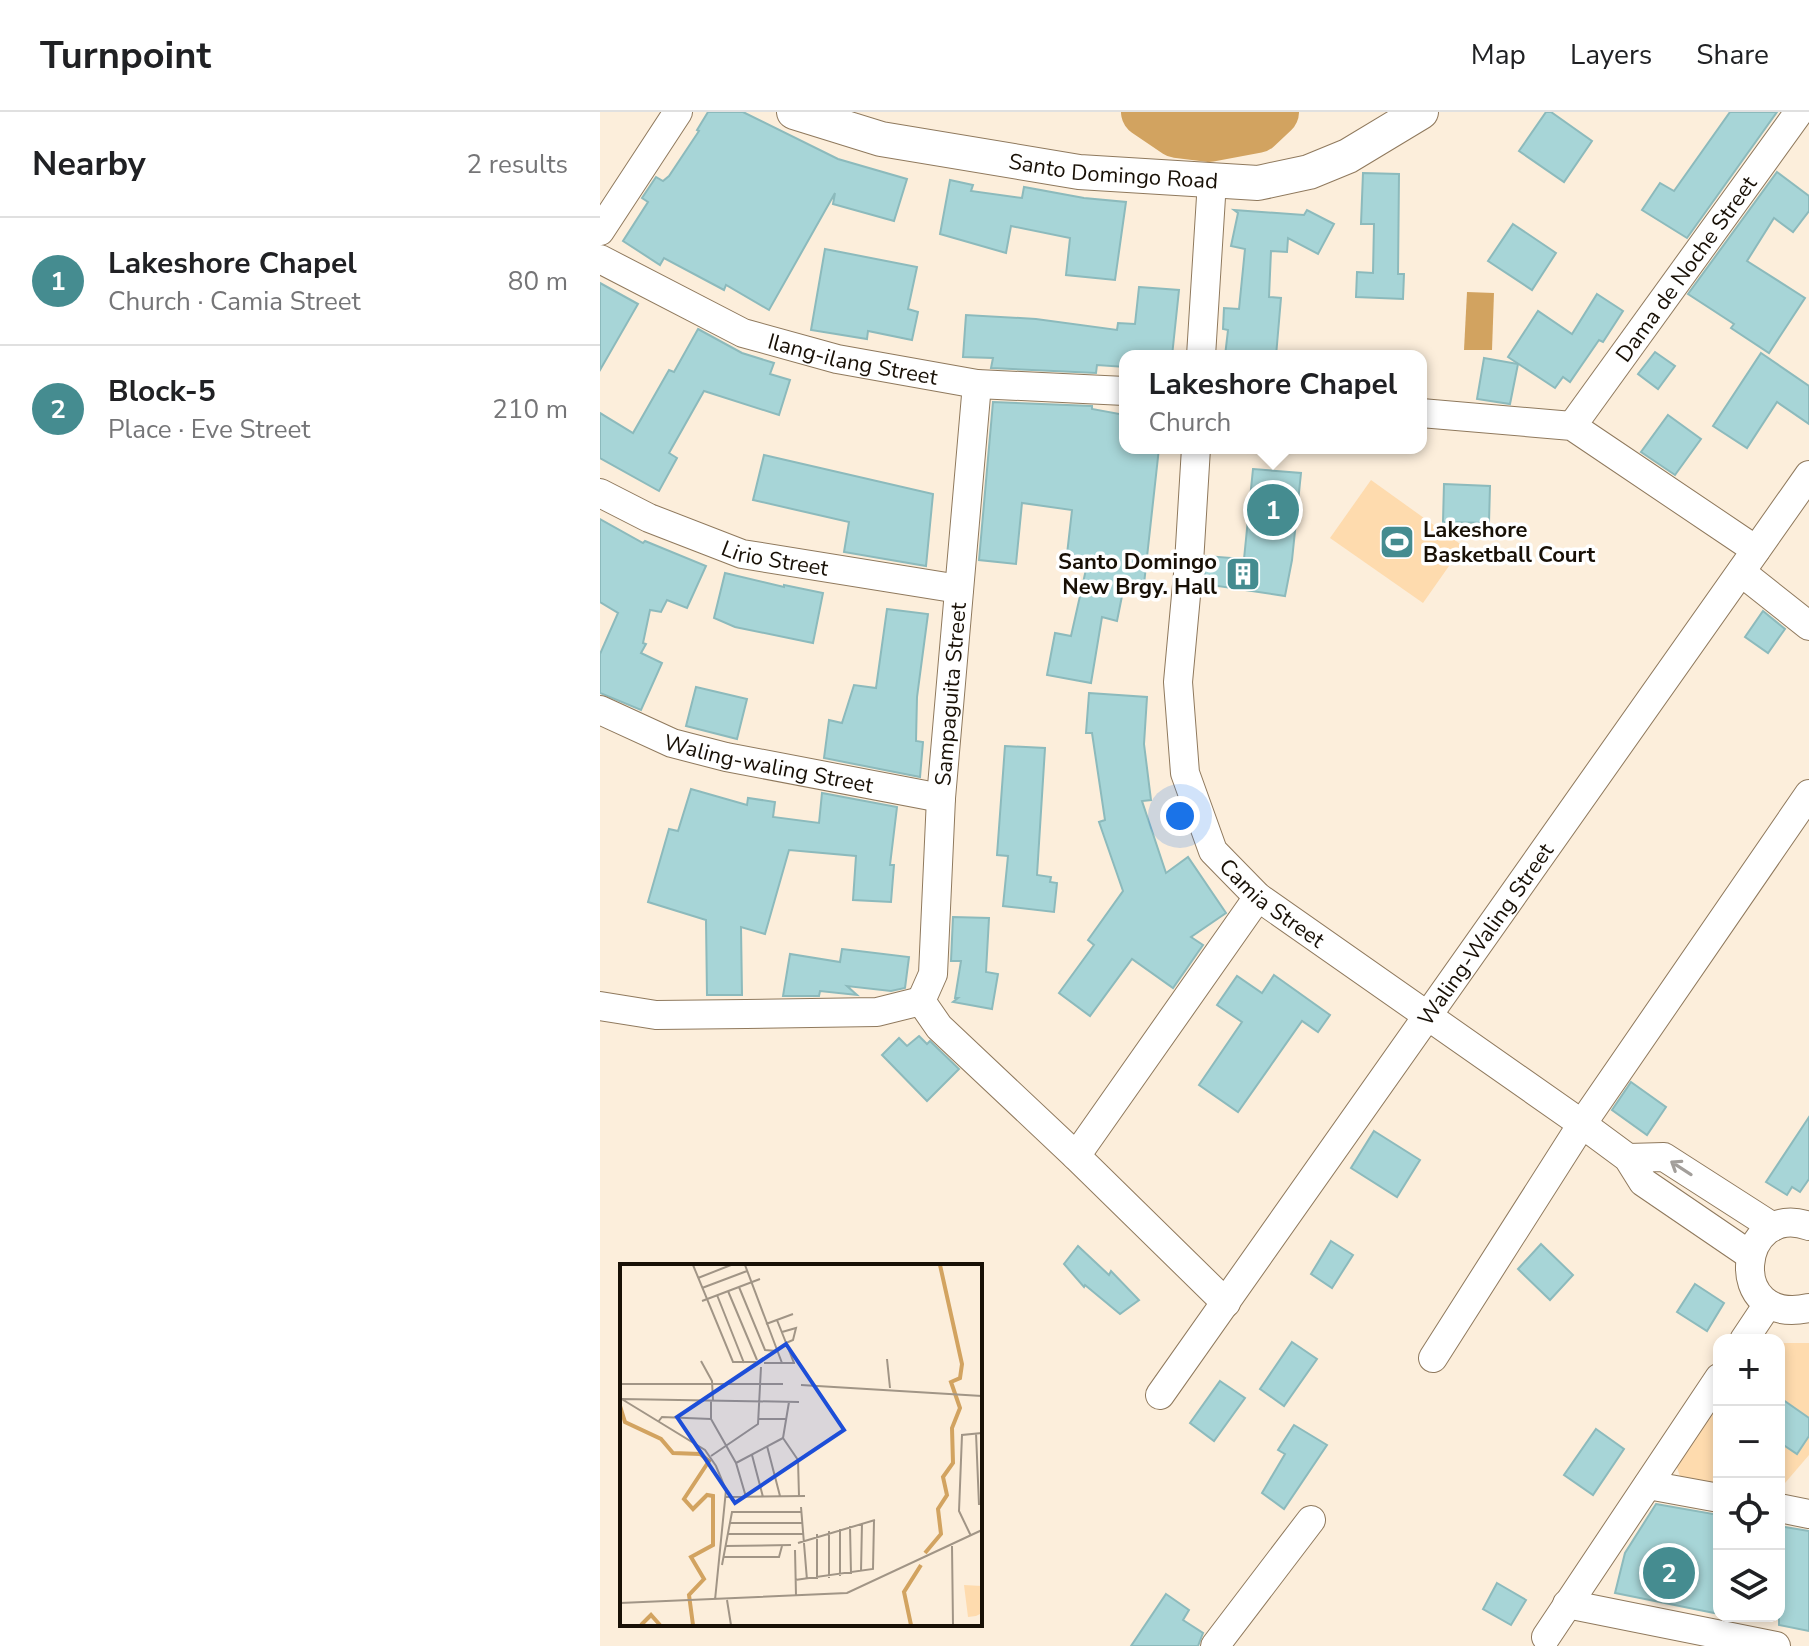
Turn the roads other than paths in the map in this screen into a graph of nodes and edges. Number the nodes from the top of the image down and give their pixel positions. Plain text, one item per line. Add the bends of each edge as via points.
1 (678, 112) edge
2 (794, 112) edge
3 (1421, 112) edge
4 (1799, 112) edge
5 (1212, 181) junction
6 (600, 231) edge
7 (600, 259) edge
8 (1201, 350) edge
9 (977, 384) junction
10 (1119, 391) edge
11 (1427, 414) edge
12 (1572, 426) junction
13 (1196, 454) edge
14 (1809, 475) edge
15 (600, 493) edge
16 (1748, 561) junction
17 (959, 589) junction
18 (1809, 626) edge
19 (600, 710) edge
20 (1809, 794) edge
21 (941, 798) junction
22 (1258, 897) junction
23 (921, 1001) junction
24 (600, 1006) edge
25 (1429, 1016) junction
26 (1582, 1124) junction
27 (1076, 1156) junction
28 (1628, 1158) junction
29 (1809, 1226) edge
30 (1773, 1227) junction
31 (1750, 1255) junction
32 (1226, 1303) junction
33 (1768, 1304) junction
34 (1809, 1308) edge
35 (1748, 1334) edge
36 (1433, 1358) dead end
37 (1713, 1387) edge
38 (1160, 1395) dead end
39 (1648, 1485) junction
40 (1713, 1497) edge
41 (1311, 1520) dead end
42 (1567, 1604) junction
43 (1546, 1637) dead end
44 (1215, 1646) edge
45 (1776, 1646) edge

1 - 6 street
2 - 5 street, Santo Domingo Road via 881,139 1079,172
3 - 5 street, Santo Domingo Road via 1348,156 1309,172 1258,183
4 - 12 street, Dama de Noche Street
5 - 8 street
7 - 9 street, Ilang-ilang Street via 743,333 837,359
9 - 10 street, Ilang-ilang Street
9 - 17 street, Sampaguita Street
11 - 12 street
12 - 16 street
13 - 22 street, Camia Street via 1178,682 1185,773 1213,851
14 - 16 street, Waling-Waling Street
15 - 17 street, Lirio Street via 742,554
16 - 18 street
16 - 25 street, Waling-Waling Street
17 - 21 street, Sampaguita Street
19 - 21 street, Waling-waling Street via 672,743 726,757
20 - 26 street
21 - 23 street, Sampaguita Street via 933,974
22 - 25 street, Camia Street
22 - 27 street
23 - 24 street via 877,1012 790,1014 656,1015
23 - 27 street via 939,1027
25 - 26 street, Camia Street
25 - 32 street, Waling-Waling Street
26 - 28 street, Camia Street
26 - 36 street
27 - 32 street
30 -> 28 street via 1664,1157
28 - 31 street, Camia Street via 1643,1182
29 - 30 street
30 - 31 street
31 - 33 street via 1751,1282
32 - 38 street, Waling-Waling Street
33 - 34 street via 1781,1310
33 - 35 street
37 - 39 street
39 - 40 street
39 - 42 street
41 - 44 street
42 - 43 street
42 - 45 street

